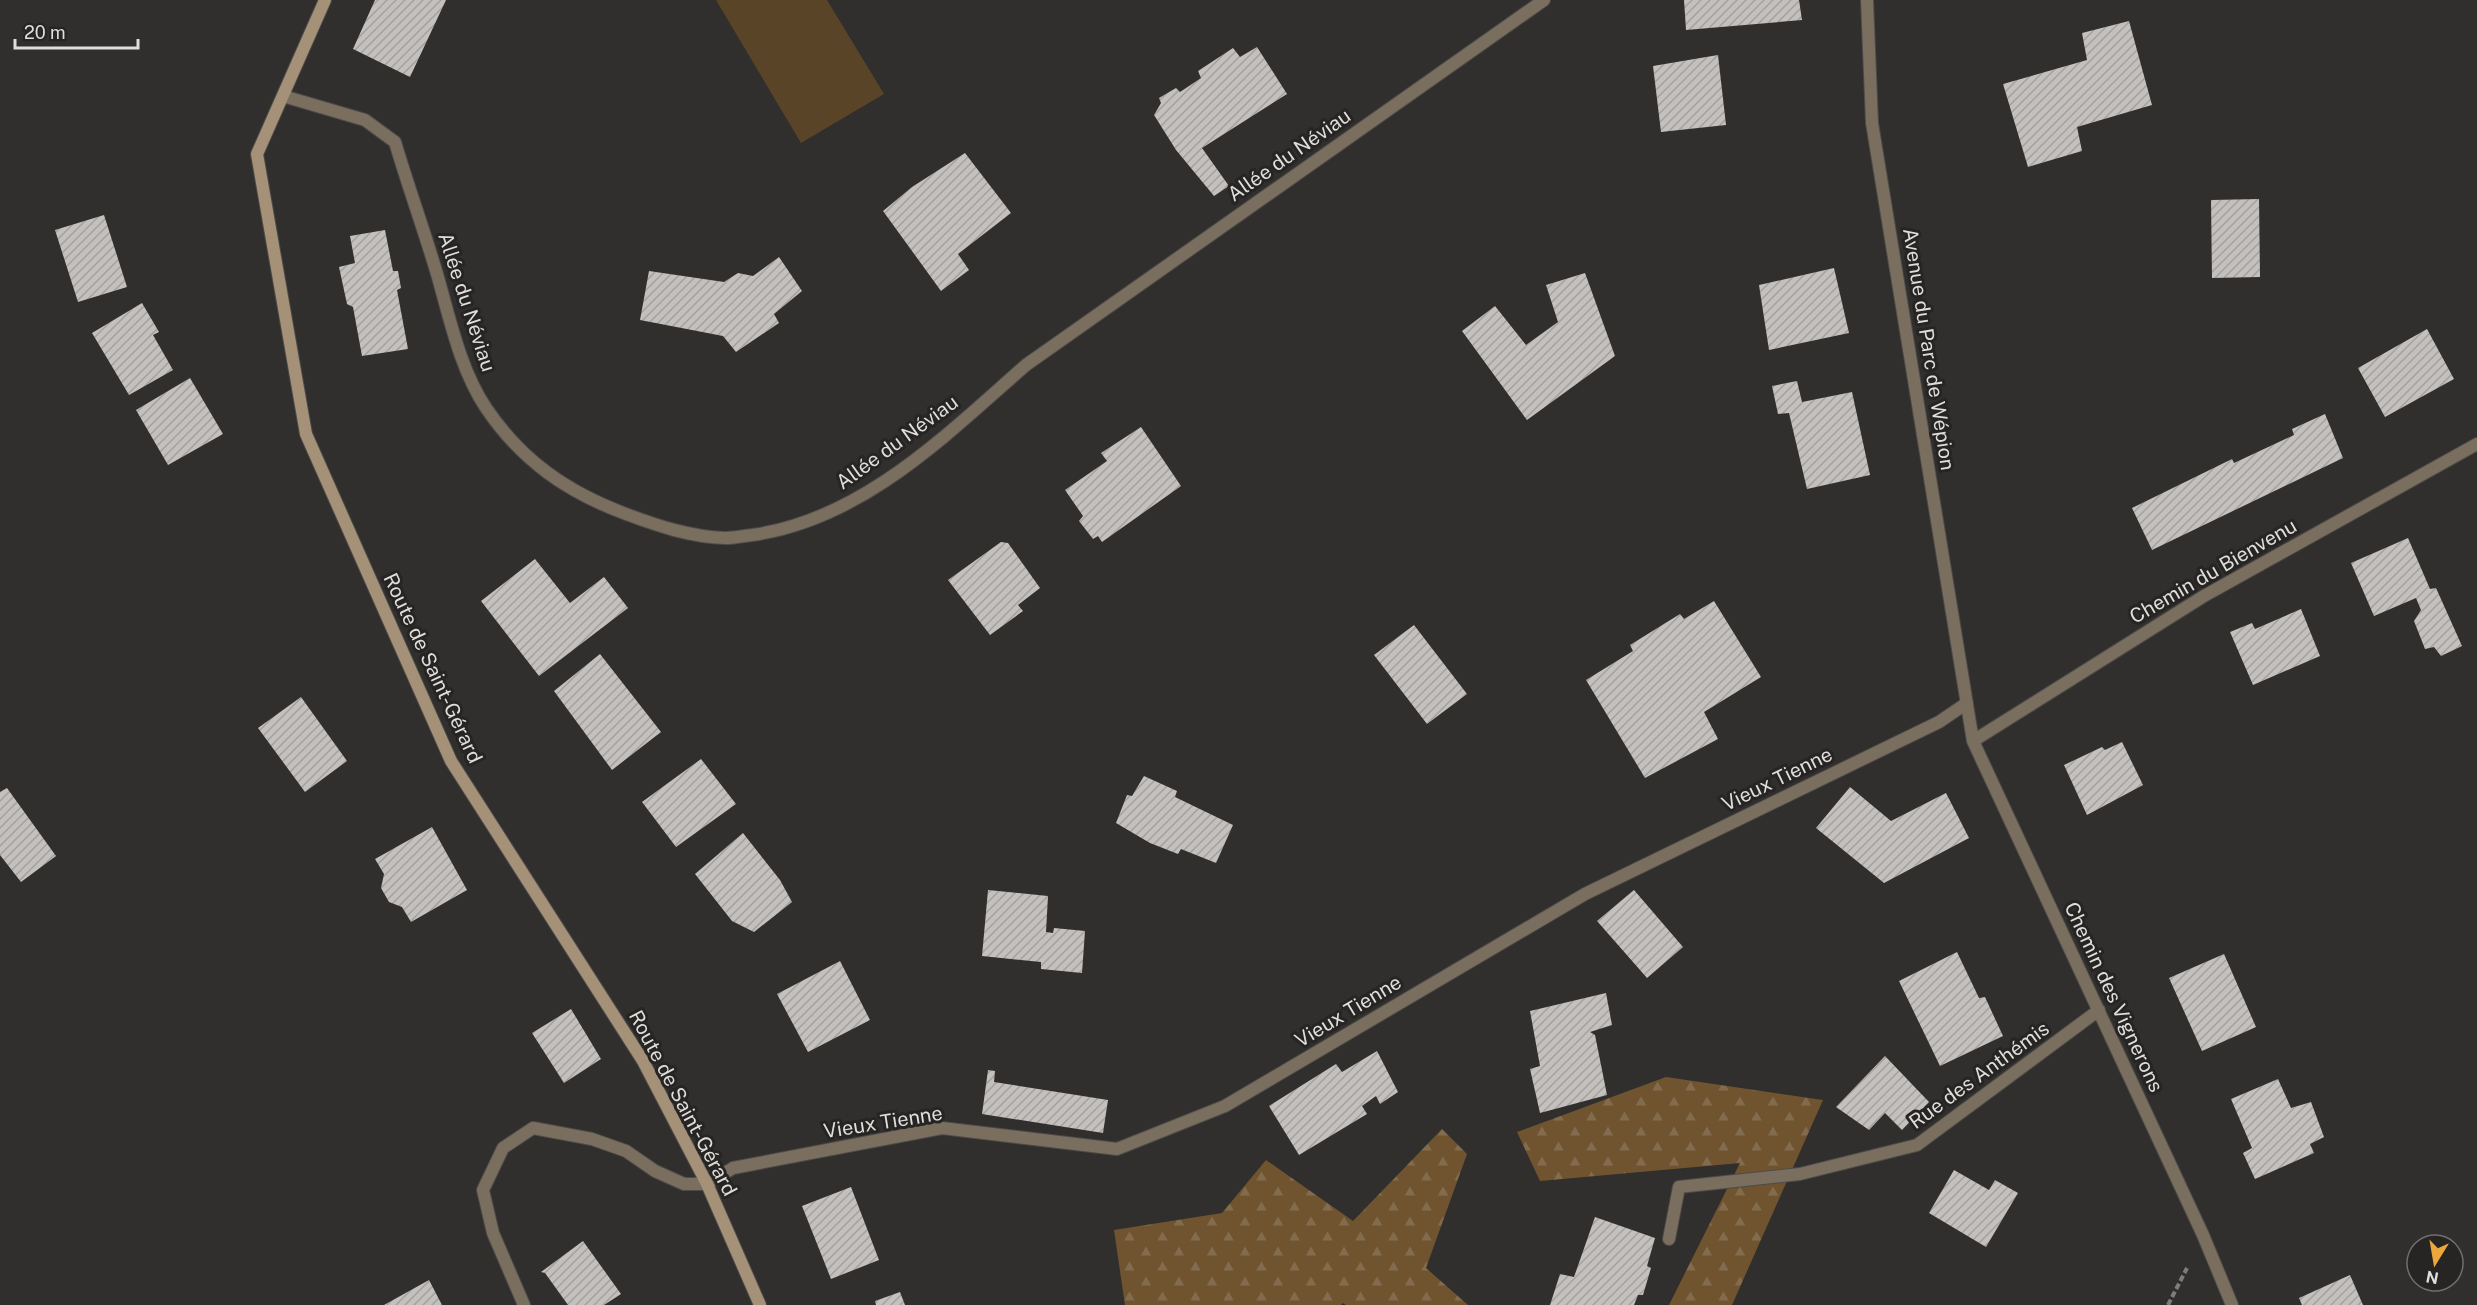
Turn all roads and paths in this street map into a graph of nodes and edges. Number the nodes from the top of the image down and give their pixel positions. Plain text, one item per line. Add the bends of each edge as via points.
1 (325, 0) edge
2 (1544, 0) edge
3 (1867, 0) edge
4 (283, 96) junction
5 (2477, 444) edge
6 (1967, 703) junction
7 (1973, 741) junction
8 (2099, 1010) junction
9 (707, 1184) junction
10 (1668, 1239) dead end
11 (525, 1305) edge
12 (760, 1305) edge
13 (2232, 1305) edge

1 - 4 main road, Route de Saint-Gérard
2 - 4 street, Allée du Néviau via 1026,365 960,423 851,504 781,531 726,538 687,533 594,502 549,475 517,448 485,407 465,367 395,142 365,120
3 - 6 street, Avenue du Parc de Wépion via 1872,123
4 - 9 main road, Route de Saint-Gérard via 257,154 306,434 451,761 643,1061
5 - 7 street, Chemin du Bienvenu via 2204,596
6 - 7 street, Chemin des Vignerons
6 - 9 street, Vieux Tienne via 1939,722 1585,894 1226,1106 1117,1149 942,1128 733,1168
7 - 8 street, Chemin des Vignerons
8 - 10 street, Rue des Anthémis via 1917,1145 1800,1174 1679,1187
8 - 13 street, Chemin des Vignerons via 2204,1235
9 - 11 street via 684,1184 655,1171 626,1151 592,1139 533,1128 502,1148 483,1190 493,1233
9 - 12 main road, Route de Saint-Gérard

